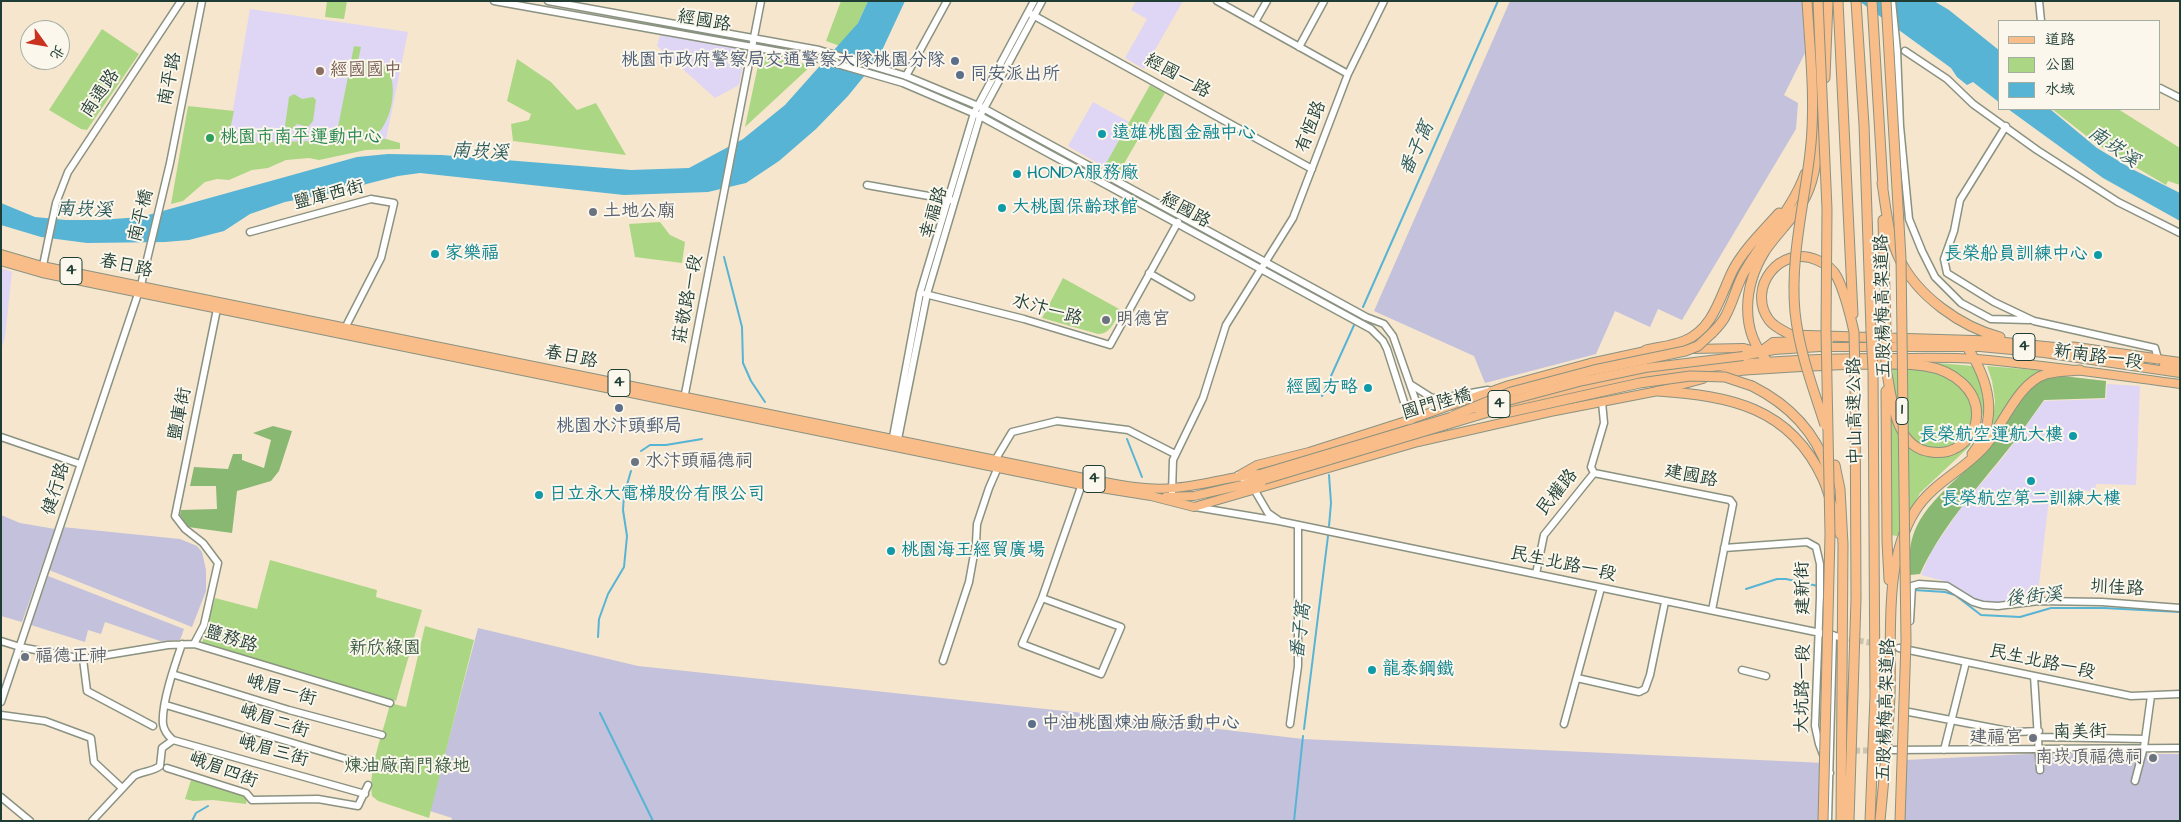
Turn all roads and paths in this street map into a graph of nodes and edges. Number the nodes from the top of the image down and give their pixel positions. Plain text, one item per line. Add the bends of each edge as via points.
1 (181, 1) edge
2 (202, 1) edge
3 (494, 1) edge
4 (548, 1) edge
5 (761, 1) edge
6 (947, 1) edge
7 (1034, 1) edge
8 (1042, 1) edge
9 (1218, 1) edge
10 (1267, 1) edge
11 (1324, 1) edge
12 (1384, 1) edge
13 (1807, 1) edge
14 (1818, 1) edge
15 (1828, 1) edge
16 (1838, 1) edge
17 (1856, 1) edge
18 (1872, 1) edge
19 (1886, 1) edge
20 (1892, 1) edge
21 (2039, 1) edge
22 (571, 3) edge
23 (569, 14) junction
24 (1031, 14) junction
25 (2041, 20) edge
26 (1255, 22) junction
27 (755, 37) junction
28 (754, 46) junction
29 (1299, 47) junction
30 (1905, 51) dead end
31 (1348, 74) junction
32 (906, 76) junction
33 (2161, 88) edge
34 (2180, 98) edge
35 (980, 106) junction
36 (977, 114) junction
37 (1820, 126) junction
38 (2006, 126) junction
39 (170, 163) joint
40 (1312, 169) junction
41 (1882, 183) junction
42 (866, 184) dead end
43 (1798, 193) junction
44 (951, 200) junction
45 (1181, 216) junction
46 (1177, 224) junction
47 (250, 232) dead end
48 (2180, 233) edge
49 (1, 254) edge
50 (1, 261) edge
51 (1266, 262) junction
52 (42, 269) junction
53 (1261, 270) junction
54 (1149, 273) junction
55 (140, 288) junction
56 (924, 294) junction
57 (1191, 297) dead end
58 (218, 305) junction
59 (2034, 321) junction
60 (344, 330) junction
61 (1854, 332) junction
62 (1866, 343) junction
63 (1967, 347) junction
64 (2078, 348) junction
65 (1646, 350) junction
66 (1759, 352) junction
67 (1976, 359) junction
68 (2158, 359) junction
69 (1767, 361) junction
70 (2180, 362) edge
71 (1744, 363) junction
72 (1886, 368) junction
73 (2180, 368) edge
74 (2080, 370) junction
75 (2180, 373) edge
76 (1410, 384) junction
77 (2180, 384) edge
78 (1509, 385) junction
79 (1658, 391) junction
80 (684, 399) junction
81 (1602, 402) junction
82 (1490, 412) junction
83 (1421, 416) junction
84 (1453, 416) junction
85 (1409, 420) junction
86 (2, 437) edge
87 (1418, 442) junction
88 (895, 443) junction
89 (1176, 454) junction
90 (80, 464) junction
91 (996, 464) junction
92 (1958, 472) junction
93 (1594, 473) junction
94 (1238, 475) junction
95 (1262, 477) junction
96 (1083, 482) junction
97 (1194, 485) junction
98 (1254, 487) junction
99 (1172, 488) junction
100 (1194, 496) junction
101 (1172, 499) junction
102 (1194, 507) junction
103 (1279, 521) junction
104 (1298, 525) junction
105 (1843, 544) junction
106 (1724, 548) junction
107 (1536, 574) junction
108 (1601, 588) junction
109 (1042, 598) junction
110 (1665, 602) junction
111 (1892, 604) junction
112 (2180, 608) edge
113 (1712, 610) junction
114 (1819, 632) junction
115 (1833, 635) junction
116 (1840, 637) tunnel mouth
117 (1, 641) edge
118 (182, 644) junction
119 (194, 644) junction
120 (20, 647) junction
121 (1899, 648) tunnel mouth
122 (1909, 650) junction
123 (83, 659) junction
124 (944, 661) dead end
125 (1966, 662) junction
126 (1742, 670) dead end
127 (172, 674) junction
128 (1766, 676) dead end
129 (2034, 676) junction
130 (1576, 678) junction
131 (2180, 694) edge
132 (2151, 696) junction
133 (1, 702) edge
134 (390, 703) dead end
135 (166, 705) junction
136 (1909, 712) dead end
137 (1, 715) edge
138 (1952, 720) junction
139 (1290, 724) dead end
140 (1564, 724) dead end
141 (153, 726) dead end
142 (2039, 734) junction
143 (382, 735) dead end
144 (2145, 739) junction
145 (173, 740) junction
146 (2144, 747) junction
147 (2180, 748) edge
148 (2040, 749) junction
149 (1891, 750) tunnel mouth
150 (1944, 750) junction
151 (1821, 751) junction
152 (1833, 751) junction
153 (373, 767) dead end
154 (166, 768) dead end
155 (2040, 770) dead end
156 (1830, 773) junction
157 (2135, 781) dead end
158 (368, 785) dead end
159 (122, 788) junction
160 (365, 794) junction
161 (1, 797) edge
162 (30, 821) edge
163 (92, 821) edge
164 (1823, 821) edge
165 (1828, 821) edge
166 (1841, 821) edge
167 (1849, 821) edge
168 (1870, 821) edge
169 (1880, 821) edge
170 (1900, 821) edge

1 - 52 street, 南通路 via 68,172 55,207
2 - 39 street, 南平路
3 - 23 street, 經國路
4 - 22 street, 經國路
5 - 27 street
6 - 32 street
7 - 24 street, 幸福路
8 - 24 street, 幸福路
9 - 26 street
10 - 26 street
11 - 29 street
12 - 31 street, 有恆路
13 - 105 highway, bridge via 1813,115 1795,262 1795,310 1799,342 1836,464
14 - 164 highway, bridge via 1827,209 1830,534
15 - 37 highway
16 - 61 highway, 中山高速公路
17 - 168 highway, 中山高速公路 / 1, bridge via 1864,125 1872,370 1875,696
18 - 41 highway
19 - 170 highway, 五股楊梅高架道路 / 1, bridge via 1900,258 1906,641
20 - 59 street via 1909,219 1922,250 1935,277 1961,303 1991,319
21 - 25 street
22 - 23 street
22 - 27 street, 經國路
23 - 28 street, 經國路
24 - 35 street, 幸福路
24 - 40 street, 經國一路
26 - 29 street
27 - 28 street
27 - 32 street, 經國路 via 821,51
28 - 36 street, 經國路 via 820,59 870,74
28 - 80 street, 莊敬路一段
29 - 31 street
30 - 38 street
31 - 40 street, 有恆路
32 - 35 street, 經國路
33 - 34 street
35 - 36 street, 幸福路
35 - 45 street, 經國路
36 - 44 street, 幸福路
36 - 46 street, 經國路
37 - 43 highway
37 - 66 highway via 1807,195 1766,250 1748,290 1747,316
38 - 48 street via 2118,202
38 - 59 street via 1960,200 1944,259 1947,273 1994,302
39 - 55 street, 南平橋
40 - 51 street, 有恆路 via 1293,218
41 - 64 highway via 1890,232 1899,259 1927,295 1944,310 1966,325 2000,337
41 - 72 highway, bridge
42 - 44 street
43 - 65 highway via 1743,255 1703,328 1682,342
43 - 84 highway, bridge via 1744,271 1726,317 1698,346 1511,392
44 - 56 street, 幸福路
45 - 46 street, 水汴一路
45 - 51 street, 經國路
46 - 53 street, 經國路
46 - 54 street, 水汴一路
47 - 60 street, 鹽庫西街 via 371,199 394,202 381,258
49 - 52 main road, 春日路 / 4
50 - 52 main road, 春日路 / 4
51 - 53 street, 有恆路
51 - 76 street, 經國路 via 1384,324 1393,336
52 - 55 main road, 春日路 / 4
53 - 85 street, 經國路 via 1371,330 1383,341
53 - 89 street via 1226,325 1204,398
54 - 56 street, 水汴一路 via 1110,345
54 - 57 street
55 - 58 main road, 春日路 / 4
55 - 90 street, 健行路
56 - 88 street, 幸福路
58 - 60 main road, 春日路 / 4
58 - 119 street, 鹽庫街 via 175,516 218,563 204,625
59 - 68 street via 2155,348
60 - 80 main road, 春日路 / 4
61 - 64 highway via 1836,276 1823,263 1800,255 1779,262 1769,274 1763,285 1764,309 1774,325 1791,335 1990,341
61 - 167 highway, 中山高速公路, bridge via 1856,599
62 - 63 main road, 新南路一段 / 4 via 1886,348
62 - 66 main road, 4
62 - 66 main road, 4 via 1773,342
62 - 73 main road, 新南路一段 / 4 via 1999,344
63 - 67 highway
63 - 75 main road, 新南路一段 / 4 via 2044,353
64 - 68 highway
65 - 66 main road, 4 via 1744,348
65 - 78 main road, 4
66 - 69 highway
66 - 71 main road, 4
67 - 69 main road, 新南路一段 / 4
67 - 74 main road, 新南路一段 / 4
67 - 92 highway via 1986,384 1988,414 1978,445
68 - 70 main road, 新南路一段
69 - 71 main road, 4
71 - 72 highway via 1925,365 1938,369 1964,384 1976,405 1975,426 1962,445 1933,453 1913,444 1897,418
71 - 79 main road, 4
71 - 82 main road, 國門陸橋 / 4, bridge via 1702,367 1584,388
71 - 84 main road, 國門陸橋 / 4, bridge via 1645,368
72 - 111 highway via 1887,541
74 - 77 main road, 新南路一段 / 4
74 - 92 highway via 2047,374 2033,380 2022,391 1994,435
76 - 78 street via 1432,398 1448,398
76 - 83 street, 經國路
78 - 83 main road, 4
79 - 81 main road, 4
79 - 105 highway via 1727,399 1746,405 1778,423 1804,449 1821,475
80 - 88 main road, 春日路 / 4
81 - 87 main road, 4
81 - 93 street, 民權路 via 1604,423 1591,467
82 - 95 main road, 國門陸橋 / 4, bridge
82 - 105 highway, bridge via 1510,412 1640,382 1690,376 1726,377 1752,386 1774,398 1800,420 1823,454
83 - 85 main road, 4
84 - 95 main road, 國門陸橋 / 4, bridge
85 - 87 street, 經國路
85 - 94 main road, 4 via 1257,465
86 - 90 street
87 - 98 main road, 4
88 - 91 main road, 春日路 / 4
89 - 91 street via 1128,430 1057,421 1012,432
89 - 99 street
90 - 120 street, 健行路
91 - 96 main road, 4
91 - 124 street via 977,524 969,582
92 - 111 highway via 1925,497 1905,528 1893,576
93 - 106 street, 建國路 via 1730,500 1733,504
93 - 107 street, 民權路 via 1544,535
94 - 95 main road, 4
94 - 97 main road, 4
94 - 98 street
95 - 98 main road, 4
96 - 99 main road, 4
96 - 101 main road, 4
96 - 109 street
97 - 99 main road, 4
97 - 100 main road
98 - 100 main road, 4
98 - 102 main road, 4
98 - 103 street via 1268,513
99 - 101 street
100 - 101 main road, 4
100 - 102 main road
101 - 102 main road, 4
102 - 103 street, 民生北路一段
103 - 104 street, 民生北路一段
104 - 107 street, 民生北路一段
104 - 139 street via 1298,666
105 - 166 highway
106 - 113 street, 建國路
106 - 114 street, 建新街 via 1810,542 1816,547 1820,583
107 - 108 street, 民生北路一段
108 - 110 street, 民生北路一段
108 - 130 street
109 - 109 street via 1022,644 1101,674 1121,627
110 - 113 street, 民生北路一段
110 - 130 street via 1645,689 1639,692
111 - 169 highway via 1890,697
112 - 122 street, 圳佳路 via 2039,601 1983,605 1947,586 1919,584 1912,589
113 - 114 street, 民生北路一段
114 - 115 street, 民生北路一段
114 - 151 street, 大坑路一段 via 1815,726
115 - 116 street, 民生北路一段
115 - 152 street, 大坑路一段
117 - 120 street, 鹽務路
118 - 119 street, 鹽務路
118 - 123 street, 鹽務路
118 - 127 street
119 - 134 street, 鹽務路
120 - 123 street, 鹽務路
120 - 133 street, 健行路
121 - 122 street, 民生北路一段
122 - 125 street, 民生北路一段
123 - 141 street via 87,691
125 - 129 street, 民生北路一段
125 - 138 street
126 - 128 street
127 - 135 street
127 - 143 street, 峨眉一街
129 - 132 street, 民生北路一段 via 2131,696
129 - 142 street
130 - 140 street
131 - 132 street, 民生北路一段
132 - 144 street
135 - 145 street via 164,730
135 - 153 street, 峨眉二街
136 - 138 street
137 - 159 street via 45,721 91,738 94,762
138 - 142 street
138 - 150 street
142 - 144 street
142 - 148 street
144 - 146 street
145 - 159 street via 162,748 160,766 154,771 139,773
145 - 160 street, 峨眉三街
146 - 147 street, 南美街
146 - 148 street, 南美街
146 - 157 street
148 - 150 street, 南美街
148 - 155 street
149 - 150 street, 南美街
151 - 152 street
151 - 156 street, 大坑路一段
152 - 156 street, 大坑路一段
154 - 160 street, 峨眉四街 via 246,793 252,800 318,799 358,806
156 - 165 street, 大坑路一段
158 - 160 street
159 - 163 street
161 - 162 street

